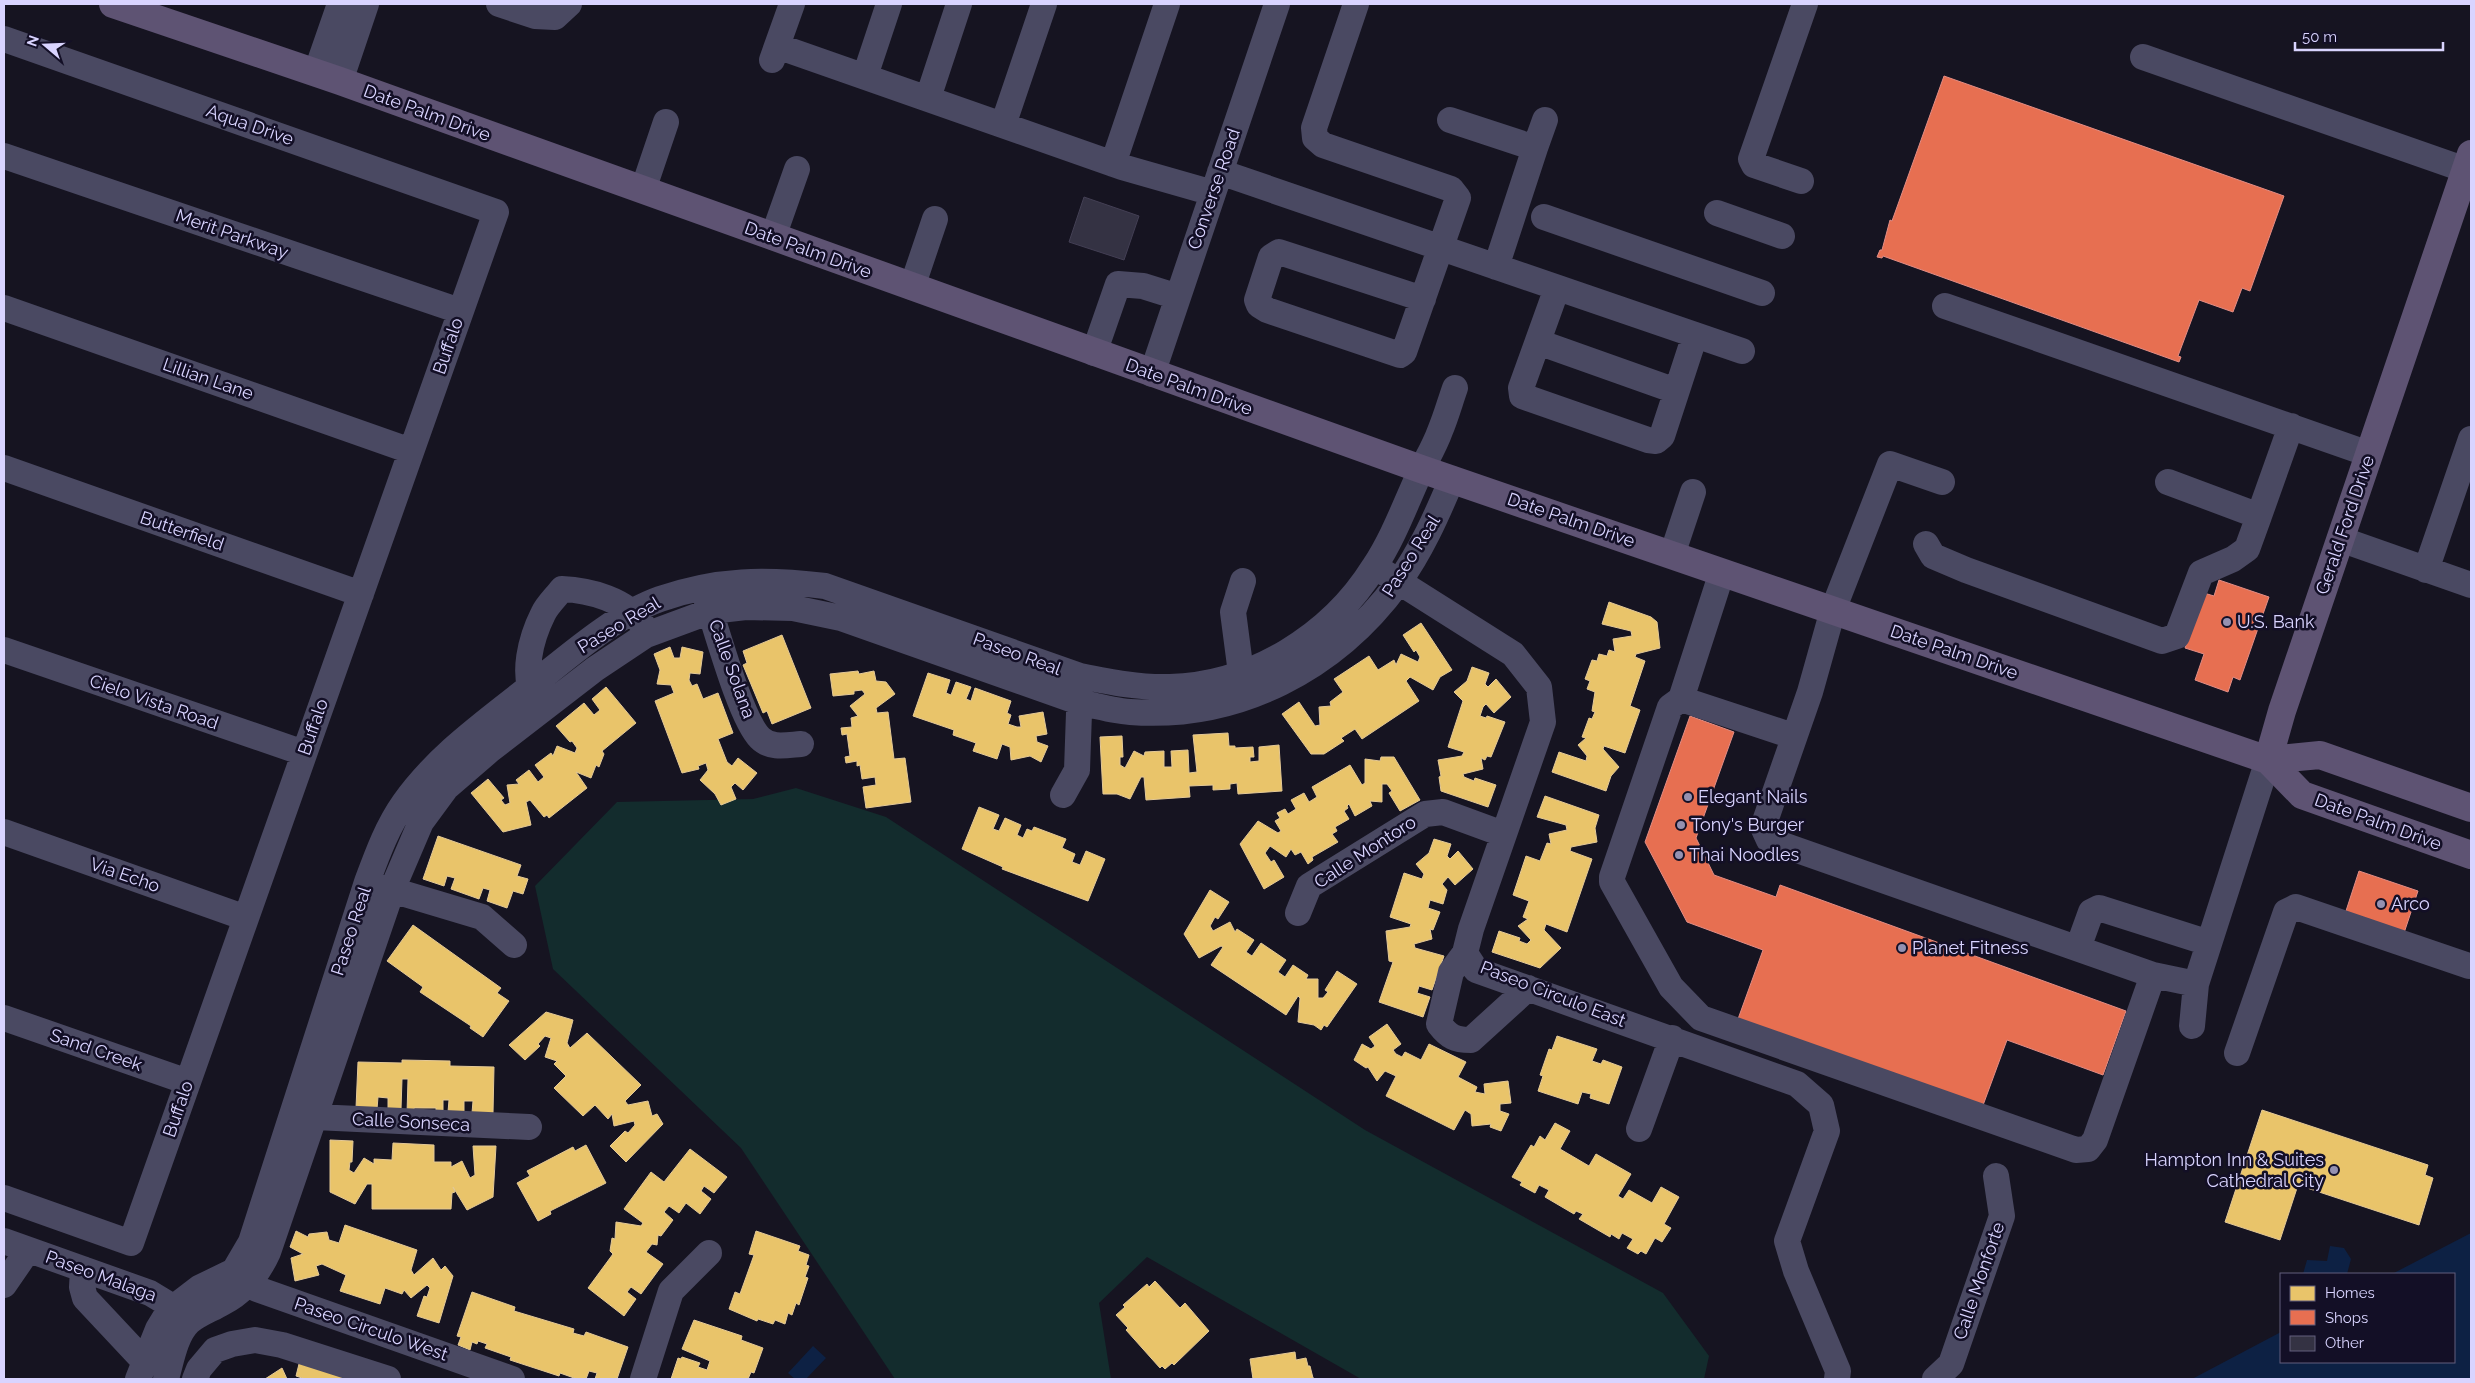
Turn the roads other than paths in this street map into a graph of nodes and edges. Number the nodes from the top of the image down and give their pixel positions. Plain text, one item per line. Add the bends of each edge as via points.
1 (112, 4) edge
2 (340, 4) edge
3 (366, 4) edge
4 (499, 4) edge
5 (569, 4) edge
6 (792, 4) edge
7 (889, 4) edge
8 (959, 4) edge
9 (1044, 4) edge
10 (1168, 4) edge
11 (1277, 4) edge
12 (1356, 4) edge
13 (1805, 4) edge
14 (4, 39) edge
15 (2143, 57) dead end
16 (865, 76) junction
17 (328, 77) junction
18 (928, 98) junction
19 (1450, 120) dead end
20 (1545, 120) dead end
21 (666, 122) dead end
22 (1003, 125) junction
23 (1536, 148) junction
24 (4, 156) edge
25 (2469, 162) edge
26 (1113, 164) junction
27 (797, 169) dead end
28 (1801, 181) dead end
29 (1216, 182) junction
30 (643, 190) junction
31 (496, 212) joint
32 (1717, 213) dead end
33 (1544, 217) dead end
34 (936, 219) dead end
35 (1782, 236) dead end
36 (773, 237) junction
37 (1441, 248) junction
38 (1496, 267) junction
39 (912, 287) junction
40 (1557, 288) junction
41 (1762, 293) dead end
42 (1178, 297) junction
43 (1423, 299) junction
44 (1945, 306) dead end
45 (4, 308) edge
46 (460, 311) junction
47 (1695, 335) junction
48 (1538, 342) junction
49 (1742, 351) dead end
50 (1094, 353) junction
51 (1152, 374) junction
52 (1455, 388) dead end
53 (1676, 391) junction
54 (2291, 426) junction
55 (2471, 438) edge
56 (411, 450) junction
57 (2369, 454) junction
58 (4, 468) edge
59 (1421, 469) junction
60 (1452, 479) junction
61 (1942, 482) dead end
62 (2168, 482) dead end
63 (1693, 492) dead end
64 (2259, 516) junction
65 (2340, 539) junction
66 (1926, 544) dead end
67 (1672, 555) junction
68 (1375, 566) junction
69 (2426, 570) junction
70 (1722, 572) junction
71 (1243, 581) dead end
72 (1398, 582) junction
73 (2471, 585) edge
74 (702, 587) junction
75 (361, 594) junction
76 (1833, 610) junction
77 (899, 611) junction
78 (634, 612) junction
79 (711, 612) junction
80 (648, 634) junction
81 (891, 636) junction
82 (4, 650) edge
83 (1241, 673) junction
84 (1080, 676) junction
85 (528, 688) junction
86 (1249, 698) junction
87 (1681, 699) junction
88 (1079, 702) junction
89 (542, 710) junction
90 (1793, 736) junction
91 (801, 744) dead end
92 (304, 754) junction
93 (2268, 760) junction
94 (1063, 795) dead end
95 (2471, 808) edge
96 (4, 832) edge
97 (1503, 834) junction
98 (2471, 855) edge
99 (367, 882) junction
100 (392, 890) junction
101 (1298, 913) dead end
102 (246, 918) junction
103 (2209, 943) junction
104 (514, 945) dead end
105 (2078, 948) junction
106 (1465, 953) junction
107 (2469, 966) dead end
108 (2153, 975) junction
109 (2196, 984) junction
110 (1528, 988) junction
111 (4, 1018) edge
112 (2192, 1026) dead end
113 (1672, 1038) junction
114 (2237, 1054) dead end
115 (188, 1082) junction
116 (304, 1114) junction
117 (530, 1128) dead end
118 (1640, 1129) dead end
119 (1996, 1176) dead end
120 (4, 1198) edge
121 (4, 1241) edge
122 (28, 1250) junction
123 (709, 1253) dead end
124 (83, 1269) junction
125 (242, 1277) junction
126 (4, 1285) edge
127 (184, 1313) junction
128 (142, 1370) edge
129 (166, 1379) edge
130 (195, 1379) edge
131 (388, 1379) edge
132 (512, 1379) edge
133 (643, 1379) edge
134 (1837, 1379) edge
135 (1935, 1379) edge

1 - 17 main road, Date Palm Drive
2 - 17 street
3 - 17 street
4 - 5 street via 535,16 555,17
6 - 16 street via 775,53
7 - 16 street
8 - 18 street
9 - 22 street
10 - 26 street
11 - 29 street, Converse Road
12 - 37 street via 1313,133 1323,146 1456,193 1458,198
13 - 28 street via 1751,159 1754,165
14 - 31 street, Aqua Drive
15 - 25 street
16 - 18 street
17 - 30 main road, Date Palm Drive
18 - 22 street
19 - 23 street
20 - 23 street
21 - 30 street
22 - 26 street
23 - 38 street
24 - 46 street, Merit Parkway
25 - 57 main road, Gerald Ford Drive
26 - 29 street
27 - 36 street
29 - 37 street
29 - 42 street, Converse Road
30 - 36 main road, Date Palm Drive
31 - 46 street, Buffalo
32 - 35 street
33 - 41 street
34 - 39 street
36 - 39 main road, Date Palm Drive
37 - 38 street
37 - 43 street
38 - 40 street
39 - 50 main road, Date Palm Drive
40 - 47 street
40 - 48 street
42 - 50 street via 1143,286 1118,284
42 - 51 street, Converse Road
43 - 43 street via 1404,352 1400,355 1267,310 1258,305 1257,300 1271,257 1279,252
44 - 54 street
45 - 56 street, Lillian Lane
46 - 56 street, Buffalo
47 - 49 street
47 - 53 street
48 - 53 street
48 - 53 street via 1521,388 1522,396 1528,399 1656,442 1662,436
50 - 51 main road, Date Palm Drive
51 - 59 main road, Date Palm Drive
52 - 59 street, Paseo Real via 1440,432
54 - 57 street
54 - 64 street
55 - 69 street
56 - 75 street, Buffalo
57 - 65 main road, Gerald Ford Drive
58 - 75 street, Butterfield
59 - 60 main road, Date Palm Drive
59 - 68 street, Paseo Real
60 - 67 main road, Date Palm Drive
60 - 72 street, Paseo Real via 1435,519
61 - 76 street via 1890,464
62 - 64 street
63 - 67 street
64 - 66 street via 2247,549 2201,573 2177,636 2162,641 1966,570 1933,556
65 - 69 street
65 - 93 main road, Gerald Ford Drive
67 - 70 main road, Date Palm Drive
68 - 72 street, Paseo Circulo East
68 - 83 street, Paseo Real via 1342,609 1311,636 1258,668
69 - 73 street
70 - 76 main road, Date Palm Drive
70 - 87 street
71 - 83 street via 1233,612
72 - 86 street, Paseo Real via 1357,630 1332,650 1300,672
72 - 97 street, Paseo Circulo East via 1513,654 1540,687 1543,722
74 - 77 street, Paseo Real via 720,583 788,581 824,586
74 - 78 street, Paseo Real via 658,600
74 - 79 street, Calle Solana
75 - 92 street, Buffalo
76 - 90 street via 1810,692
76 - 93 main road, Date Palm Drive
77 - 81 street
77 - 84 street, Paseo Real
78 - 80 street
78 - 85 street, Paseo Real via 589,639
78 - 85 street via 580,590 562,589 543,613 528,660
79 - 80 street, Paseo Real
79 - 81 street, Paseo Real via 746,607 794,608 841,618
79 - 91 street, Calle Solana via 745,714 761,738 774,746
80 - 89 street, Paseo Real
81 - 88 street, Paseo Real
82 - 92 street, Cielo Vista Road
83 - 84 street, Paseo Real via 1172,687 1123,684
83 - 86 street
84 - 88 street
85 - 89 street
85 - 99 street, Paseo Real via 437,762 418,783 382,842
86 - 88 street, Paseo Real via 1220,706 1157,712 1130,712
87 - 90 street
87 - 108 street via 1670,707 1612,882 1671,987 1701,1018 2076,1150 2088,1148 2095,1140
88 - 94 street via 1077,770
89 - 100 street, Paseo Real via 446,788 421,822
90 - 105 street via 1763,827 1770,840
92 - 102 street, Buffalo
93 - 95 main road, Date Palm Drive via 2320,754
93 - 98 main road, Date Palm Drive via 2302,795
93 - 103 street, Gerald Ford Drive
96 - 102 street, Via Echo
97 - 101 street, Calle Montoro via 1443,812 1425,814 1309,886
97 - 106 street, Paseo Circulo East
99 - 100 street
99 - 116 street, Paseo Real
100 - 104 street via 482,917
100 - 116 street, Paseo Real
102 - 115 street, Buffalo
103 - 105 street via 2099,908 2091,912
103 - 109 street, Gerald Ford Drive
105 - 108 street
106 - 110 street, Paseo Circulo East via 1476,970
106 - 110 street via 1451,972 1440,1024 1449,1037 1471,1040
107 - 114 street via 2296,907 2286,912
108 - 109 street
109 - 112 street, Gerald Ford Drive
110 - 113 street, Paseo Circulo East
111 - 115 street, Sand Creek
113 - 118 street
113 - 134 street, Paseo Circulo East via 1797,1084 1821,1105 1827,1130 1787,1241 1796,1271 1838,1371
115 - 120 street, Buffalo via 131,1243
116 - 117 street, Calle Sonseca
116 - 125 street, Paseo Real via 251,1242
119 - 135 street, Calle Monforte via 2002,1216 1951,1364
121 - 122 street, Paseo Malaga
122 - 124 street, Paseo Malaga
122 - 126 street
123 - 133 street via 671,1291
124 - 127 street, Paseo Malaga via 150,1293
124 - 128 street via 85,1298
125 - 127 street via 199,1288
125 - 132 street, Paseo Circulo West via 257,1289
127 - 128 street via 169,1312 158,1329
127 - 129 street via 183,1330
130 - 131 street via 215,1350 255,1340 282,1345

